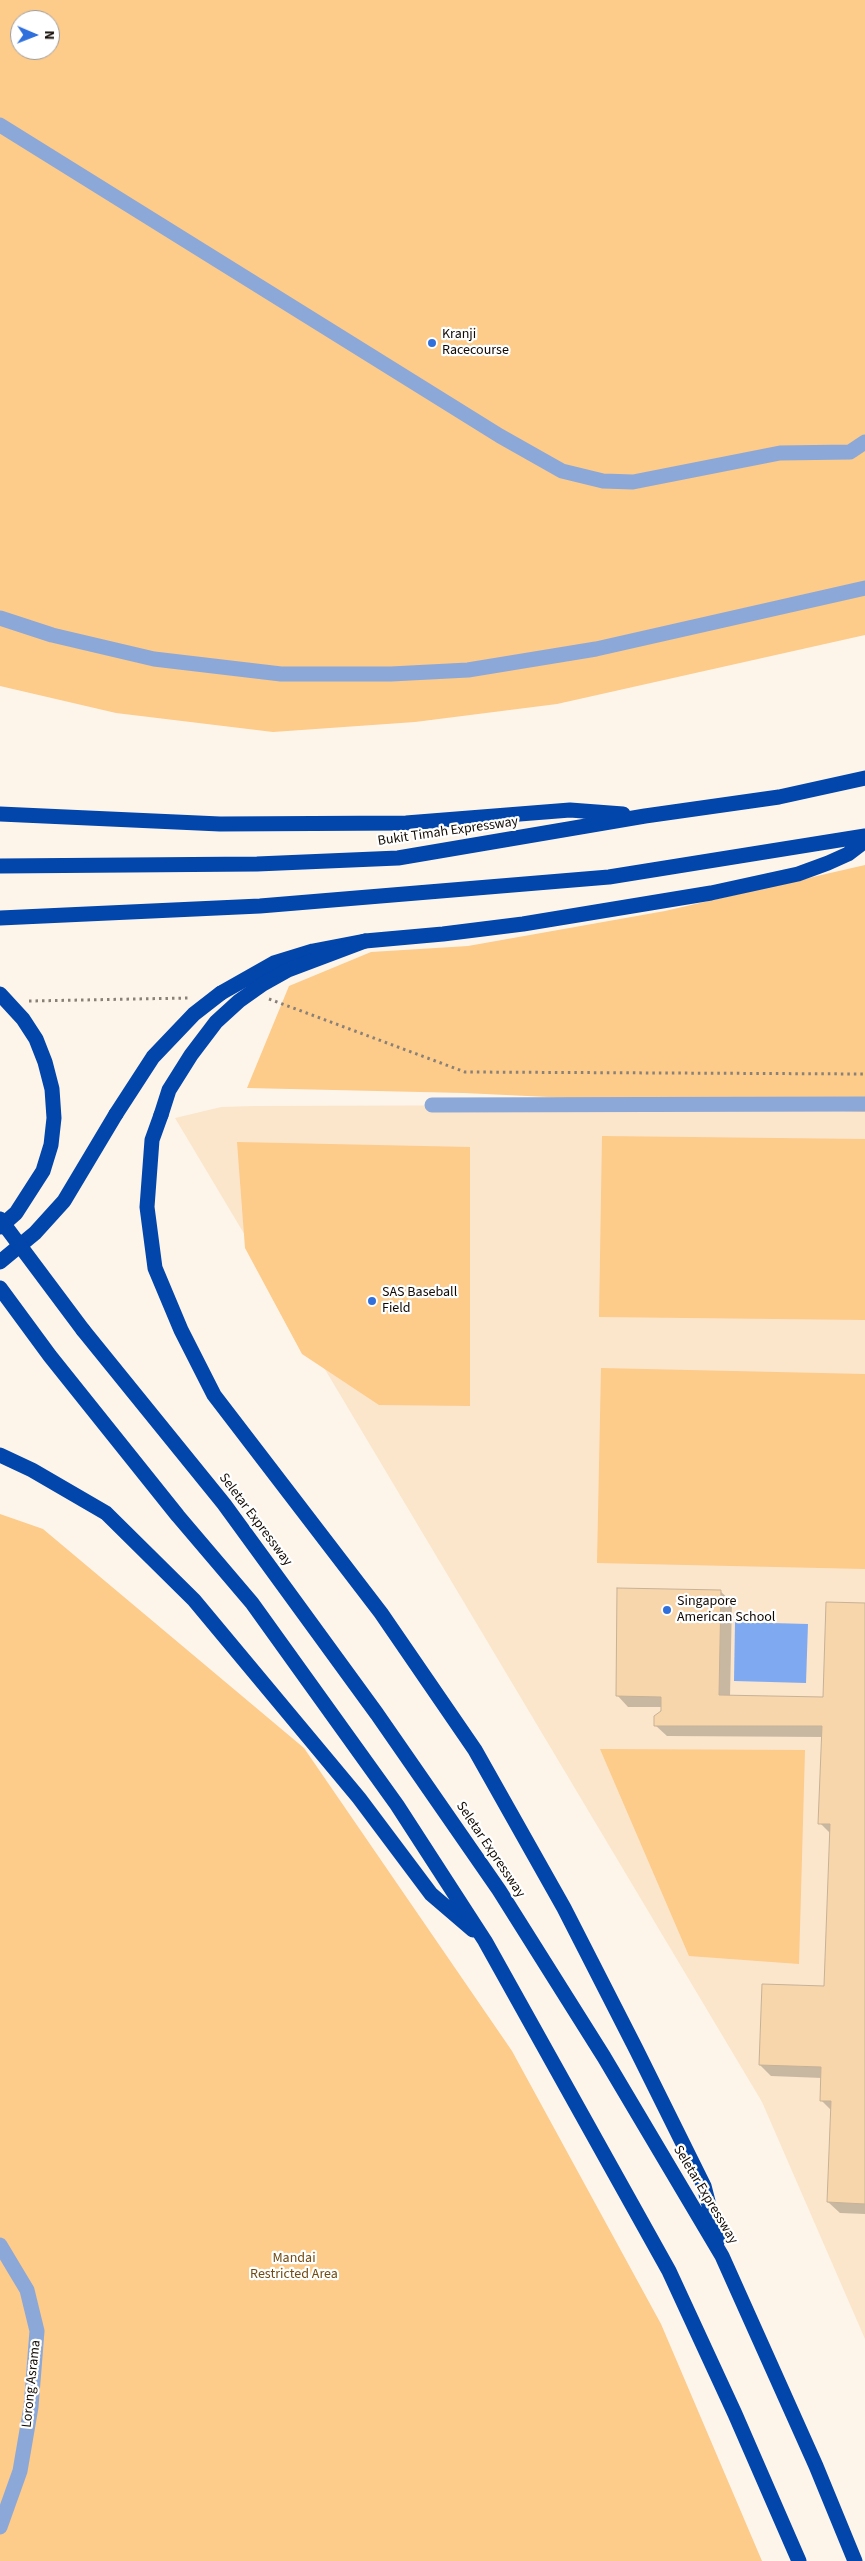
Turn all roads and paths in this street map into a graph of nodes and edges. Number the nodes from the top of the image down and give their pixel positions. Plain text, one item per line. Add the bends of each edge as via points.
1 (0, 125) edge
2 (865, 442) edge
3 (865, 588) edge
4 (0, 618) edge
5 (865, 778) edge
6 (0, 814) edge
7 (645, 816) junction
8 (865, 836) edge
9 (865, 841) edge
10 (0, 866) edge
11 (0, 918) edge
12 (365, 941) junction
13 (0, 994) edge
14 (197, 998) dead end
15 (265, 998) dead end
16 (24, 1002) dead end
17 (865, 1074) edge
18 (865, 1104) edge
19 (432, 1105) dead end
20 (0, 1219) edge
21 (0, 1227) edge
22 (0, 1262) edge
23 (0, 1288) edge
24 (0, 1455) edge
25 (485, 1941) junction
26 (0, 2245) edge
27 (722, 2256) junction
28 (0, 2527) edge
29 (799, 2561) edge
30 (855, 2561) edge

1 - 2 street via 492,431 562,471 603,481 633,482 780,452 850,452
3 - 4 street via 596,649 468,670 391,674 281,674 154,659 52,635
5 - 7 highway, Bukit Timah Expressway via 778,797
6 - 7 highway via 220,824 406,823 570,810
7 - 10 highway, Bukit Timah Expressway via 398,858 257,864
8 - 11 highway via 609,877 260,906
9 - 12 highway via 828,863 798,874 711,893 514,925
12 - 22 highway, bridge via 287,958 256,972 194,1014 153,1057 64,1201 35,1234
12 - 27 highway, bridge via 288,970 262,984 216,1022 191,1055 169,1090 152,1140 147,1207 155,1268 181,1330 214,1395 381,1612 475,1750 564,1908 700,2178
13 - 21 highway via 23,1019 36,1040 52,1088 54,1118 51,1145 43,1171 16,1213
14 - 16 path
15 - 17 path via 465,1072
18 - 19 street
20 - 27 highway, Seletar Expressway, bridge via 83,1330 224,1504 388,1730 499,1890 604,2057
23 - 25 highway via 50,1356 258,1611 397,1805
24 - 25 highway via 106,1514 194,1600 359,1798 431,1894
25 - 29 highway via 669,2271
26 - 28 street, Lorong Asrama via 27,2290 37,2331 32,2407 20,2471
27 - 30 highway, Seletar Expressway

